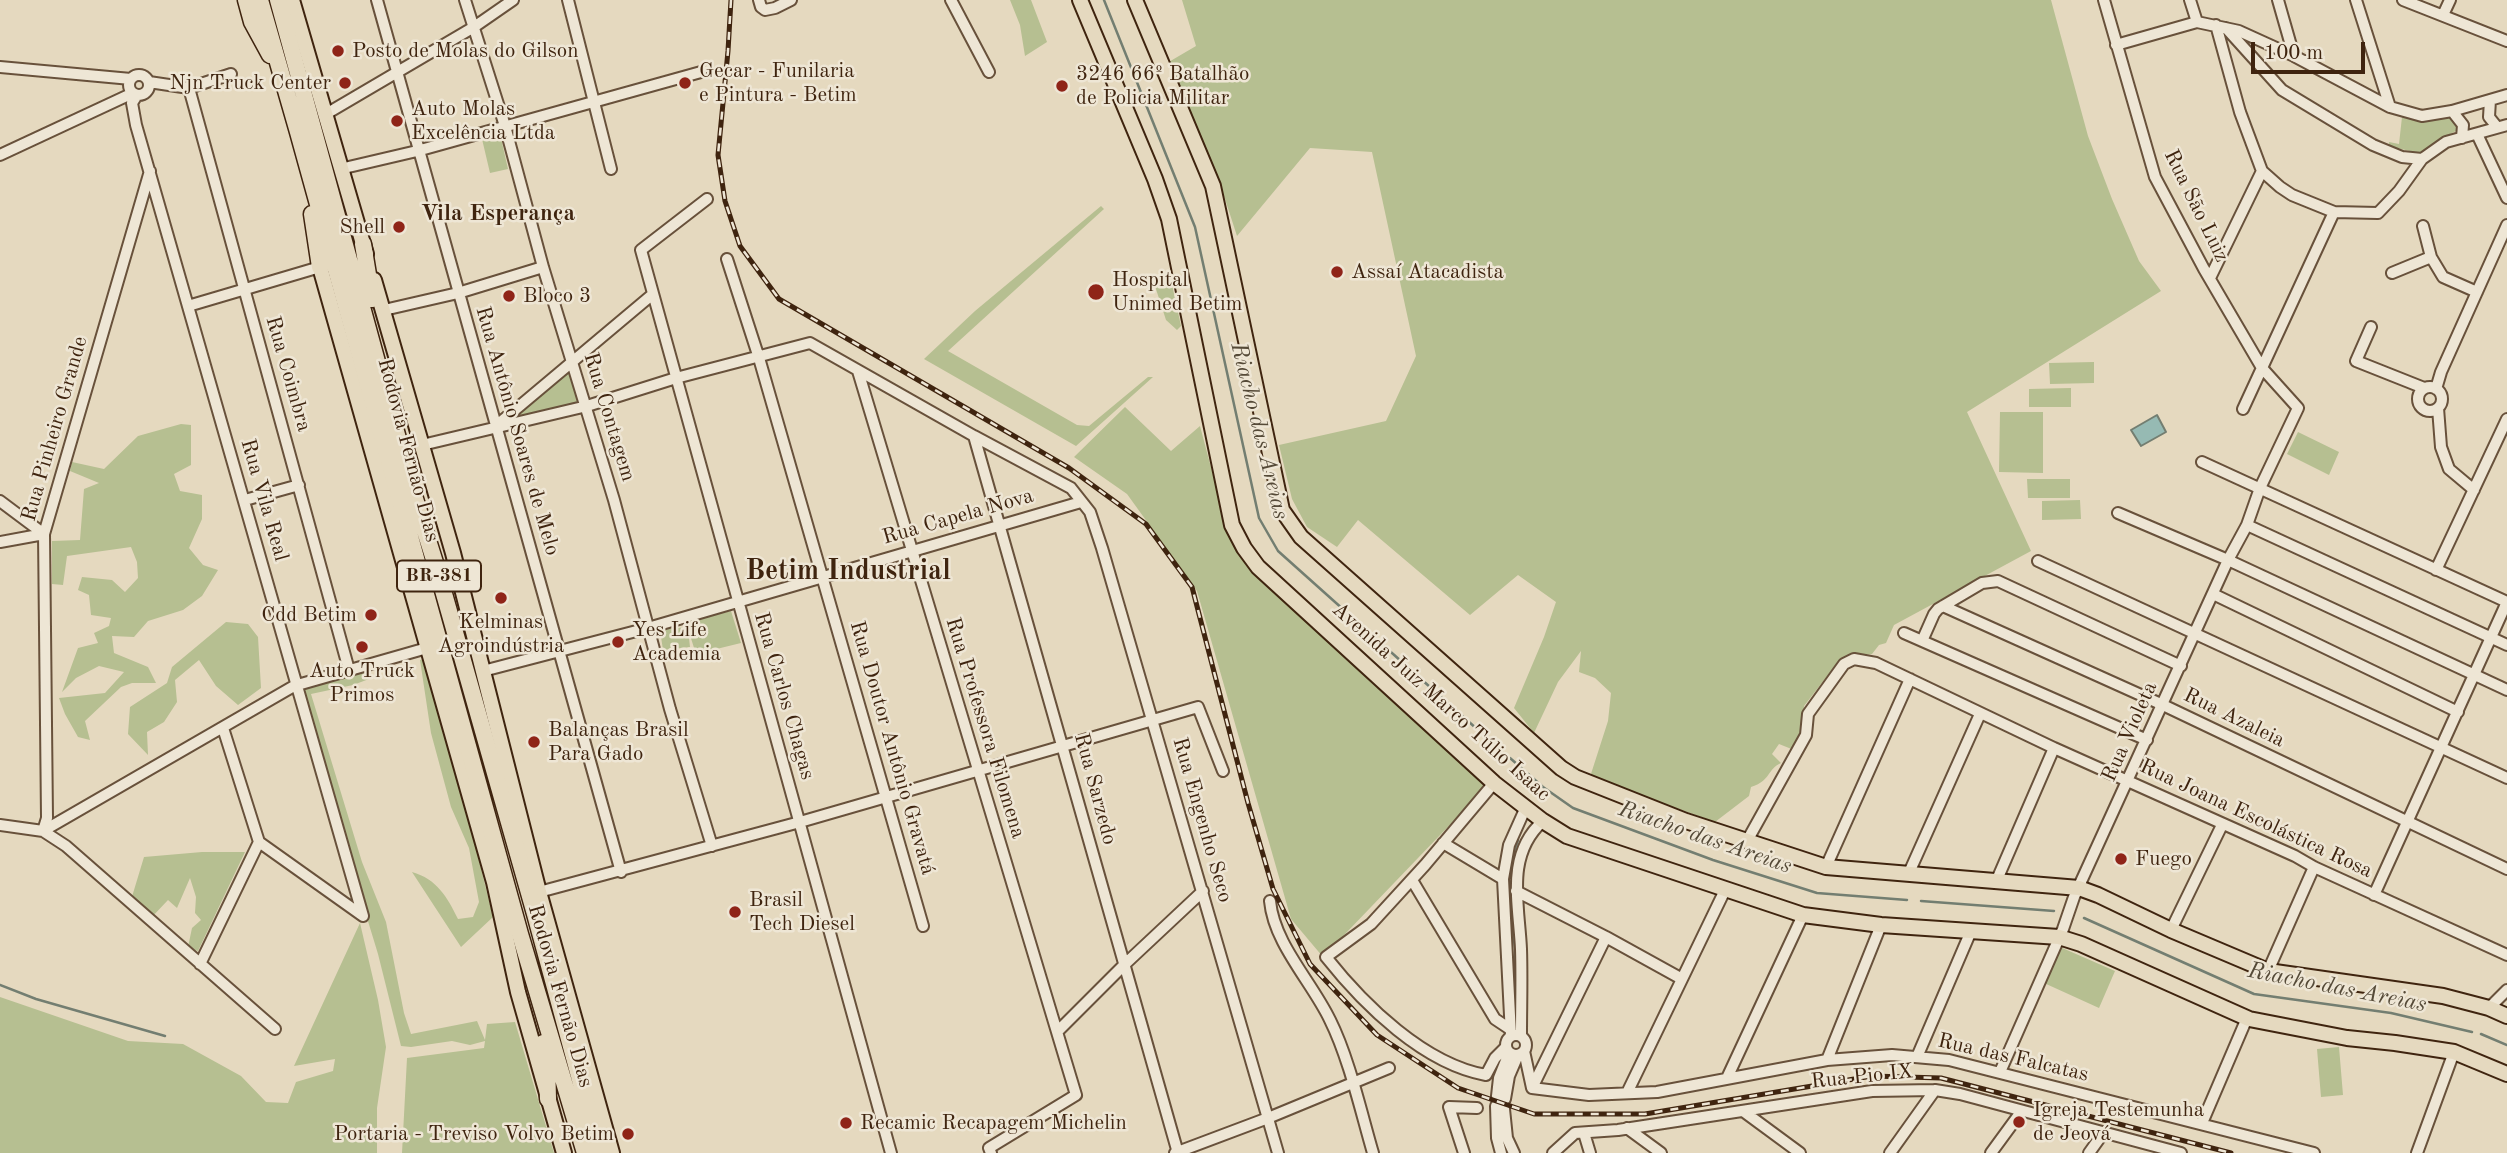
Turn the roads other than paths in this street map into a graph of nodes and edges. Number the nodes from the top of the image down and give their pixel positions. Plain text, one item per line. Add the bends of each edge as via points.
1 (246, 0) edge
2 (260, 0) edge
3 (278, 0) edge
4 (292, 0) edge
5 (377, 0) edge
6 (465, 0) edge
7 (513, 0) edge
8 (568, 0) edge
9 (791, 0) edge
10 (951, 0) edge
11 (1080, 0) edge
12 (1135, 0) edge
13 (2104, 0) edge
14 (2190, 0) edge
15 (2278, 0) edge
16 (2357, 0) edge
17 (2403, 0) edge
18 (2450, 0) edge
19 (762, 5) edge
20 (2444, 15) junction
21 (2197, 22) junction
22 (2220, 26) junction
23 (474, 27) junction
24 (2507, 41) edge
25 (2116, 44) junction
26 (2294, 56) junction
27 (0, 67) edge
28 (280, 69) junction
29 (701, 72) dead end
30 (989, 72) dead end
31 (396, 74) junction
32 (230, 75) dead end
33 (131, 79) junction
34 (149, 82) junction
35 (189, 88) junction
36 (135, 94) junction
37 (2507, 95) edge
38 (594, 100) junction
39 (2490, 100) junction
40 (2390, 107) junction
41 (2452, 111) junction
42 (326, 114) junction
43 (505, 126) junction
44 (2502, 126) edge
45 (299, 132) junction
46 (2477, 134) junction
47 (2462, 138) junction
48 (417, 151) junction
49 (0, 155) edge
50 (2422, 159) junction
51 (340, 169) junction
52 (611, 169) dead end
53 (150, 171) junction
54 (2262, 171) junction
55 (2507, 198) edge
56 (707, 199) dead end
57 (2334, 212) junction
58 (2507, 225) edge
59 (2423, 226) dead end
60 (363, 244) junction
61 (2431, 257) junction
62 (727, 260) dead end
63 (320, 267) junction
64 (543, 267) junction
65 (2392, 273) dead end
66 (2210, 278) junction
67 (245, 291) junction
68 (2477, 292) junction
69 (458, 293) junction
70 (653, 295) junction
71 (188, 306) junction
72 (384, 310) junction
73 (2371, 327) dead end
74 (759, 358) junction
75 (573, 361) junction
76 (2262, 368) junction
77 (858, 371) junction
78 (676, 378) junction
79 (2424, 388) junction
80 (2436, 389) junction
81 (587, 406) junction
82 (2298, 408) joint
83 (2438, 408) junction
84 (2243, 409) dead end
85 (2507, 419) edge
86 (495, 427) junction
87 (974, 436) junction
88 (422, 445) junction
89 (2202, 462) dead end
90 (299, 485) junction
91 (411, 486) junction
92 (2260, 488) junction
93 (2473, 490) junction
94 (245, 500) junction
95 (0, 501) edge
96 (1081, 502) junction
97 (2118, 513) dead end
98 (2247, 525) junction
99 (1000, 526) junction
100 (44, 534) junction
101 (0, 542) edge
102 (912, 550) junction
103 (2038, 561) dead end
104 (2228, 561) junction
105 (2436, 570) junction
106 (823, 577) junction
107 (2213, 594) junction
108 (737, 602) junction
109 (2507, 602) edge
110 (1942, 606) junction
111 (648, 628) junction
112 (1904, 632) dead end
113 (2196, 634) junction
114 (2491, 638) junction
115 (1922, 641) junction
116 (2507, 645) edge
117 (427, 648) junction
118 (559, 653) junction
119 (2180, 666) junction
120 (349, 670) junction
121 (483, 671) junction
122 (2474, 675) junction
123 (1910, 679) junction
124 (297, 685) junction
125 (2507, 690) edge
126 (2163, 705) junction
127 (2458, 712) junction
128 (1980, 714) junction
129 (1154, 719) junction
130 (223, 728) junction
131 (2147, 740) junction
132 (1063, 746) junction
133 (2054, 748) junction
134 (2441, 748) junction
135 (977, 771) junction
136 (1223, 771) dead end
137 (2507, 778) edge
138 (2129, 781) junction
139 (1494, 783) junction
140 (887, 796) junction
141 (1526, 807) junction
142 (1543, 821) junction
143 (800, 822) junction
144 (2408, 822) junction
145 (0, 825) edge
146 (2222, 825) junction
147 (43, 831) junction
148 (1747, 841) junction
149 (259, 842) junction
150 (1443, 843) junction
151 (712, 846) junction
152 (1826, 867) junction
153 (2314, 867) junction
154 (2507, 869) edge
155 (621, 872) junction
156 (1908, 875) junction
157 (1503, 879) junction
158 (1412, 880) junction
159 (1996, 881) junction
160 (1726, 888) junction
161 (2078, 888) junction
162 (1203, 891) junction
163 (1516, 891) junction
164 (539, 892) junction
165 (2374, 895) junction
166 (1270, 901) dead end
167 (1803, 915) junction
168 (1881, 925) junction
169 (923, 926) dead end
170 (2171, 930) junction
171 (519, 931) junction
172 (1971, 931) junction
173 (1606, 937) junction
174 (2059, 937) junction
175 (2507, 955) edge
176 (200, 964) junction
177 (1124, 965) junction
178 (2269, 971) junction
179 (1682, 979) junction
180 (2507, 990) edge
181 (2489, 1008) junction
182 (573, 1010) junction
183 (2507, 1016) edge
184 (2246, 1018) junction
185 (275, 1029) dead end
186 (1057, 1032) junction
187 (1514, 1033) junction
188 (1514, 1052) junction
189 (2454, 1052) junction
190 (1917, 1057) junction
191 (1827, 1060) junction
192 (1389, 1068) dead end
193 (2000, 1072) junction
194 (2507, 1074) edge
195 (1727, 1078) junction
196 (1353, 1083) junction
197 (582, 1088) junction
198 (1532, 1088) junction
199 (1935, 1090) junction
200 (1628, 1093) junction
201 (548, 1099) junction
202 (1500, 1103) junction
203 (1477, 1108) dead end
204 (1743, 1111) junction
205 (2021, 1112) junction
206 (1268, 1118) junction
207 (2202, 1124) junction
208 (1627, 1128) junction
209 (2104, 1132) junction
210 (1584, 1133) junction
211 (990, 1151) edge
212 (1177, 1152) edge
213 (564, 1153) edge
214 (585, 1153) edge
215 (600, 1153) edge
216 (612, 1153) edge
217 (891, 1153) edge
218 (1278, 1153) edge
219 (1373, 1153) edge
220 (1464, 1153) edge
221 (1501, 1153) edge
222 (1514, 1153) edge
223 (1553, 1153) edge
224 (1590, 1153) edge
225 (1661, 1153) edge
226 (1800, 1153) edge
227 (1890, 1153) edge
228 (1991, 1153) edge
229 (2089, 1153) edge
230 (2181, 1153) edge
231 (2314, 1153) edge
232 (2417, 1153) edge

1 - 28 highway via 262,43
2 - 28 highway, Rodovia Fernão Dias / BR-381
3 - 91 highway, Rodovia Fernão Dias / BR-381
4 - 42 main road, Rodovia Fernão Dias / BR-381
5 - 31 street, Rua Antônio Soares de Melo
6 - 23 street, Rua Contagem
7 - 23 street
8 - 38 street
9 - 19 street via 775,8
10 - 30 street
11 - 139 main road, Avenida Juiz Marco Túlio Isaac via 1169,219 1232,525 1244,548 1258,567
12 - 148 main road, Avenida Juiz Marco Túlio Isaac via 1213,186 1282,510 1301,537 1575,777
13 - 25 street, Rua São Luiz
14 - 21 street
15 - 26 street
16 - 40 street
17 - 20 street
18 - 20 street
20 - 24 street
21 - 22 street
21 - 25 street
22 - 26 street
22 - 50 street via 2282,90 2373,145 2402,157
22 - 54 street via 2240,112
23 - 31 street
23 - 43 street, Rua Contagem
25 - 66 street, Rua São Luiz via 2155,177
26 - 40 street
27 - 33 street
28 - 45 highway, Rodovia Fernão Dias / BR-381
29 - 38 street
31 - 42 street
31 - 48 street, Rua Antônio Soares de Melo
32 - 35 street
33 - 34 street via 145,76
33 - 36 street
34 - 35 street
34 - 36 street via 148,91
35 - 67 street, Rua Coimbra
36 - 49 street
36 - 53 street, Rua Vila Real via 132,103
37 - 39 street
38 - 43 street
38 - 52 street
39 - 41 street
39 - 44 street via 2489,117
40 - 41 street via 2423,116
41 - 47 street via 2463,125
42 - 51 main road, Rodovia Fernão Dias / BR-381
43 - 48 street
43 - 64 street, Rua Contagem
44 - 46 street
45 - 63 highway, BR-381
45 - 171 highway, Rodovia Fernão Dias / BR-381
46 - 47 street
46 - 55 street
47 - 50 street via 2446,142
48 - 51 street
48 - 69 street, Rua Antônio Soares de Melo
50 - 57 street via 2378,212
51 - 60 main road, Rodovia Fernão Dias / BR-381
53 - 71 street, Rua Vila Real
53 - 100 street, Rua Pinheiro Grande
54 - 57 street via 2292,195
54 - 66 street
56 - 70 street, Rua Carlos Chagas via 641,250
57 - 76 street
58 - 68 street
59 - 61 street
60 - 72 main road, Rodovia Fernão Dias / BR-381
60 - 91 highway
61 - 65 street
61 - 68 street via 2443,277
62 - 74 street, Rua Doutor Antônio Gravatá
63 - 67 street
63 - 117 main road, Rodovia Fernão Dias / BR-381
64 - 69 street
64 - 75 street, Rua Contagem
66 - 76 street, Rua São Luiz
67 - 71 street
67 - 90 street, Rua Coimbra
68 - 80 street
69 - 72 street
69 - 86 street, Rua Antônio Soares de Melo
70 - 75 street
70 - 78 street, Rua Carlos Chagas
71 - 94 street, Rua Vila Real
72 - 88 main road, Rodovia Fernão Dias / BR-381
73 - 79 street via 2356,361
74 - 77 street via 810,343
74 - 78 street
74 - 106 street, Rua Doutor Antônio Gravatá
75 - 81 street, Rua Contagem
75 - 86 street
76 - 82 street, Rua São Luiz
76 - 84 street
77 - 87 street
77 - 102 street, Rua Professora Filomena
78 - 81 street
78 - 108 street, Rua Carlos Chagas
79 - 80 street
79 - 83 street via 2418,394 2419,405 2429,411
80 - 83 street via 2442,398
81 - 86 street
81 - 111 street, Rua Contagem
82 - 92 street, Rua Violeta
83 - 93 street via 2441,447 2449,469
85 - 93 street
86 - 88 street
86 - 118 street, Rua Antônio Soares de Melo
87 - 96 street via 1071,488
87 - 99 street, Rua Sarzedo
88 - 121 main road, Rodovia Fernão Dias / BR-381
89 - 92 street
90 - 94 street
90 - 120 street, Rua Coimbra
91 - 197 highway, Rodovia Fernão Dias / BR-381
92 - 98 street, Rua Violeta
92 - 105 street
93 - 105 street
94 - 124 street, Rua Vila Real
95 - 100 street
96 - 99 street, Rua Capela Nova
96 - 129 street, Rua Engenho Seco via 1090,512
97 - 104 street
98 - 104 street, Rua Violeta
98 - 114 street
99 - 102 street, Rua Capela Nova
99 - 132 street, Rua Sarzedo
100 - 101 street
100 - 147 street, Rua Pinheiro Grande via 47,818
102 - 106 street, Rua Capela Nova
102 - 135 street, Rua Professora Filomena
103 - 113 street
104 - 107 street, Rua Violeta
104 - 122 street
105 - 109 street
106 - 108 street, Rua Capela Nova
106 - 140 street, Rua Doutor Antônio Gravatá
107 - 113 street, Rua Violeta
107 - 127 street
108 - 111 street, Rua Capela Nova
108 - 143 street, Rua Carlos Chagas
109 - 114 street
110 - 115 street
110 - 119 street via 1982,583 1998,581
110 - 126 street, Rua Azaleia
111 - 118 street, Rua Capela Nova
111 - 151 street, Rua Contagem
112 - 115 street
113 - 119 street, Rua Violeta
113 - 134 street
114 - 116 street
114 - 122 street
115 - 131 street
117 - 120 street
117 - 201 main road, Rodovia Fernão Dias / BR-381 via 494,882
118 - 121 street, Rua Capela Nova
118 - 155 street, Rua Antônio Soares de Melo
119 - 126 street, Rua Violeta
120 - 124 street
121 - 164 main road, Rodovia Fernão Dias / BR-381
122 - 125 street
122 - 127 street
123 - 128 street, Rua Joana Escolástica Rosa
123 - 148 street, Rua Joana Escolástica Rosa via 1876,663 1854,659 1844,664 1808,714 1805,735
123 - 152 street
124 - 130 street
124 - 149 street, Rua Vila Real via 363,916
126 - 131 street, Rua Violeta
126 - 144 street, Rua Azaleia
127 - 134 street
128 - 133 street, Rua Joana Escolástica Rosa
128 - 156 street
129 - 132 street
129 - 136 street via 1198,707
129 - 162 street, Rua Engenho Seco
130 - 147 street
130 - 149 street
131 - 138 street, Rua Violeta
132 - 135 street
132 - 177 street, Rua Sarzedo
133 - 138 street, Rua Joana Escolástica Rosa
133 - 159 street
134 - 137 street
134 - 144 street
135 - 140 street
135 - 186 street, Rua Professora Filomena
138 - 146 street, Rua Joana Escolástica Rosa
138 - 161 street, Rua Violeta
139 - 141 main road, Avenida Juiz Marco Túlio Isaac
139 - 150 street
140 - 143 street
140 - 169 street, Rua Doutor Antônio Gravatá
141 - 142 main road, Avenida Juiz Marco Túlio Isaac
141 - 157 street via 1509,845
142 - 160 main road, Avenida Juiz Marco Túlio Isaac via 1567,836
142 - 163 street via 1527,840
143 - 151 street
143 - 217 street, Rua Carlos Chagas
144 - 154 street, Rua Azaleia
144 - 165 street
145 - 147 street
146 - 153 street, Rua Joana Escolástica Rosa
146 - 170 street
147 - 176 street
148 - 152 main road, Avenida Juiz Marco Túlio Isaac
149 - 176 street
150 - 157 street
150 - 158 street
151 - 155 street
152 - 156 main road, Avenida Juiz Marco Túlio Isaac
153 - 165 street, Rua Joana Escolástica Rosa
153 - 178 street
155 - 164 street
156 - 159 main road, Avenida Juiz Marco Túlio Isaac
157 - 187 street
158 - 187 street via 1495,1019
158 - 188 street via 1371,924 1326,957 1382,1018 1422,1048 1486,1075 1495,1058
159 - 161 main road, Avenida Juiz Marco Túlio Isaac
160 - 167 main road, Avenida Juiz Marco Túlio Isaac
160 - 179 street
161 - 170 main road, Avenida Juiz Marco Túlio Isaac
161 - 174 street, Rua Violeta
162 - 177 street
162 - 206 street, Rua Engenho Seco
163 - 173 street
163 - 187 street via 1521,947
164 - 182 main road, Rodovia Fernão Dias / BR-381
165 - 175 street, Rua Joana Escolástica Rosa
166 - 196 street via 1272,916 1302,976 1330,1020
167 - 168 main road, Avenida Juiz Marco Túlio Isaac
167 - 195 street
168 - 172 main road, Avenida Juiz Marco Túlio Isaac
168 - 191 street
170 - 178 main road, Avenida Juiz Marco Túlio Isaac
171 - 201 highway via 547,1061
171 - 214 highway, Rodovia Fernão Dias / BR-381
172 - 174 main road, Avenida Juiz Marco Túlio Isaac
172 - 190 street
173 - 179 street
173 - 198 street
174 - 184 main road, Avenida Juiz Marco Túlio Isaac
174 - 193 street, Rua Violeta
176 - 185 street
177 - 186 street
177 - 212 street, Rua Sarzedo
178 - 181 main road, Avenida Juiz Marco Túlio Isaac via 2444,996
179 - 200 street
180 - 181 street
181 - 183 main road, Avenida Juiz Marco Túlio Isaac
182 - 197 highway
182 - 216 main road, Rodovia Fernão Dias / BR-381
184 - 189 main road, Avenida Juiz Marco Túlio Isaac
184 - 207 street
186 - 211 street, Rua Professora Filomena via 1076,1095
187 - 188 street via 1506,1040
187 - 188 street via 1526,1045
188 - 198 street
188 - 202 street via 1499,1078
189 - 194 main road, Avenida Juiz Marco Túlio Isaac
189 - 232 street
190 - 191 street, Rua das Falcatas
190 - 193 street, Rua das Falcatas
191 - 195 street, Rua das Falcatas
192 - 196 street
193 - 207 street, Rua das Falcatas
195 - 200 street, Rua das Falcatas
196 - 206 street
196 - 219 street
197 - 215 highway, Rodovia Fernão Dias / BR-381
198 - 200 street, Rua das Falcatas via 1589,1095
199 - 204 street, Rua Pio IX via 1872,1091
199 - 205 street, Rua Pio IX
199 - 227 street
201 - 213 main road, Rodovia Fernão Dias / BR-381
202 - 221 street via 1497,1138
202 - 222 street
203 - 220 street via 1449,1107
204 - 208 street, Rua Pio IX
204 - 226 street
205 - 209 street, Rua Pio IX
205 - 228 street
206 - 212 street
206 - 218 street, Rua Engenho Seco
207 - 231 street, Rua das Falcatas
208 - 210 street, Rua Pio IX
208 - 225 street
209 - 229 street
209 - 230 street, Rua Pio IX
210 - 223 street via 1575,1133
210 - 224 street

